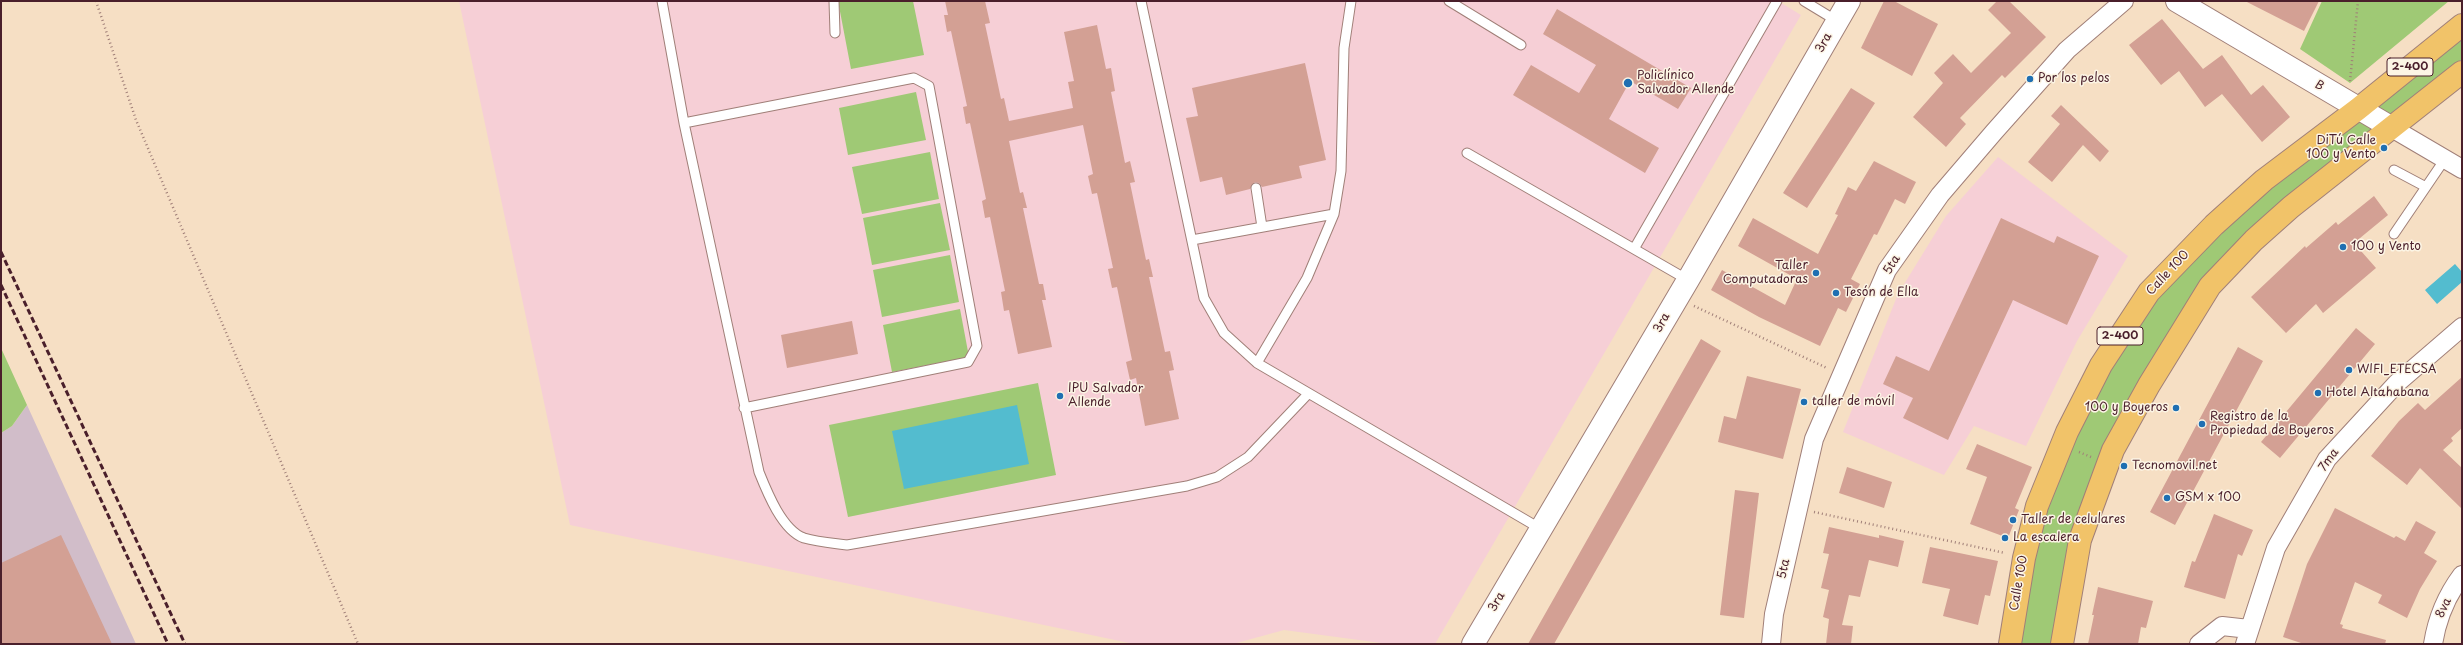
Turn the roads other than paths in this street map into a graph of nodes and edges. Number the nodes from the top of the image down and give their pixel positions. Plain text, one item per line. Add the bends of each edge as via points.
1 (662, 1) edge
2 (834, 1) edge
3 (1141, 1) edge
4 (1351, 1) edge
5 (1449, 1) edge
6 (1777, 1) edge
7 (1804, 1) edge
8 (1848, 1) edge
9 (2124, 1) edge
10 (2177, 1) edge
11 (1837, 21) junction
12 (2462, 25) edge
13 (835, 33) dead end
14 (1521, 45) dead end
15 (2462, 72) edge
16 (2358, 109) junction
17 (684, 123) junction
18 (2392, 128) junction
19 (1467, 153) dead end
20 (2445, 159) junction
21 (2462, 169) edge
22 (2394, 170) dead end
23 (2426, 187) junction
24 (1256, 188) dead end
25 (1334, 214) junction
26 (1262, 227) junction
27 (2394, 234) dead end
28 (1192, 240) junction
29 (1634, 249) junction
30 (1682, 289) junction
31 (2462, 327) edge
32 (1257, 363) junction
33 (1308, 394) junction
34 (744, 408) junction
35 (1541, 529) junction
36 (2462, 575) edge
37 (2247, 637) edge
38 (1473, 644) edge
39 (1771, 644) edge
40 (2010, 644) edge
41 (2062, 644) edge
42 (2199, 644) edge
43 (2433, 644) edge

1 - 17 lane
2 - 13 lane
3 - 28 lane
4 - 25 lane via 1344,48 1341,171
5 - 14 lane
6 - 29 lane
7 - 11 lane
8 - 11 street, 3ra
9 - 39 street, 5ta via 2067,50 1940,195 1888,270 1814,438 1774,614
10 - 16 street, B
11 - 30 street, 3ra
12 - 16 highway, Calle 100 / 2-400
15 - 18 highway, 2-400
16 - 18 street, B
16 - 40 highway, Calle 100 / 2-400 via 2264,180 2214,225 2149,292 2101,365 2067,432 2037,506 2024,558
17 - 34 lane
17 - 34 lane via 914,78 929,86 978,346 968,362
18 - 20 street, B
18 - 41 highway, 2-400 via 2291,207 2254,240 2210,286 2148,385 2113,450 2080,540
19 - 29 lane
20 - 21 street, B
20 - 23 lane
22 - 23 lane
23 - 27 lane
24 - 26 lane
25 - 26 lane
25 - 32 lane via 1307,278
26 - 28 lane
28 - 32 lane via 1204,298 1224,333
29 - 30 lane
30 - 35 street, 3ra
31 - 37 street, 7ma via 2397,383 2327,459 2276,548
32 - 33 lane
33 - 34 lane via 1248,457 1217,477 1188,486 847,545 802,537 786,523 770,500 759,472
33 - 35 lane
35 - 38 street, 3ra
36 - 43 street, 8va via 2455,584 2436,626
37 - 42 street, 7ma via 2222,626

